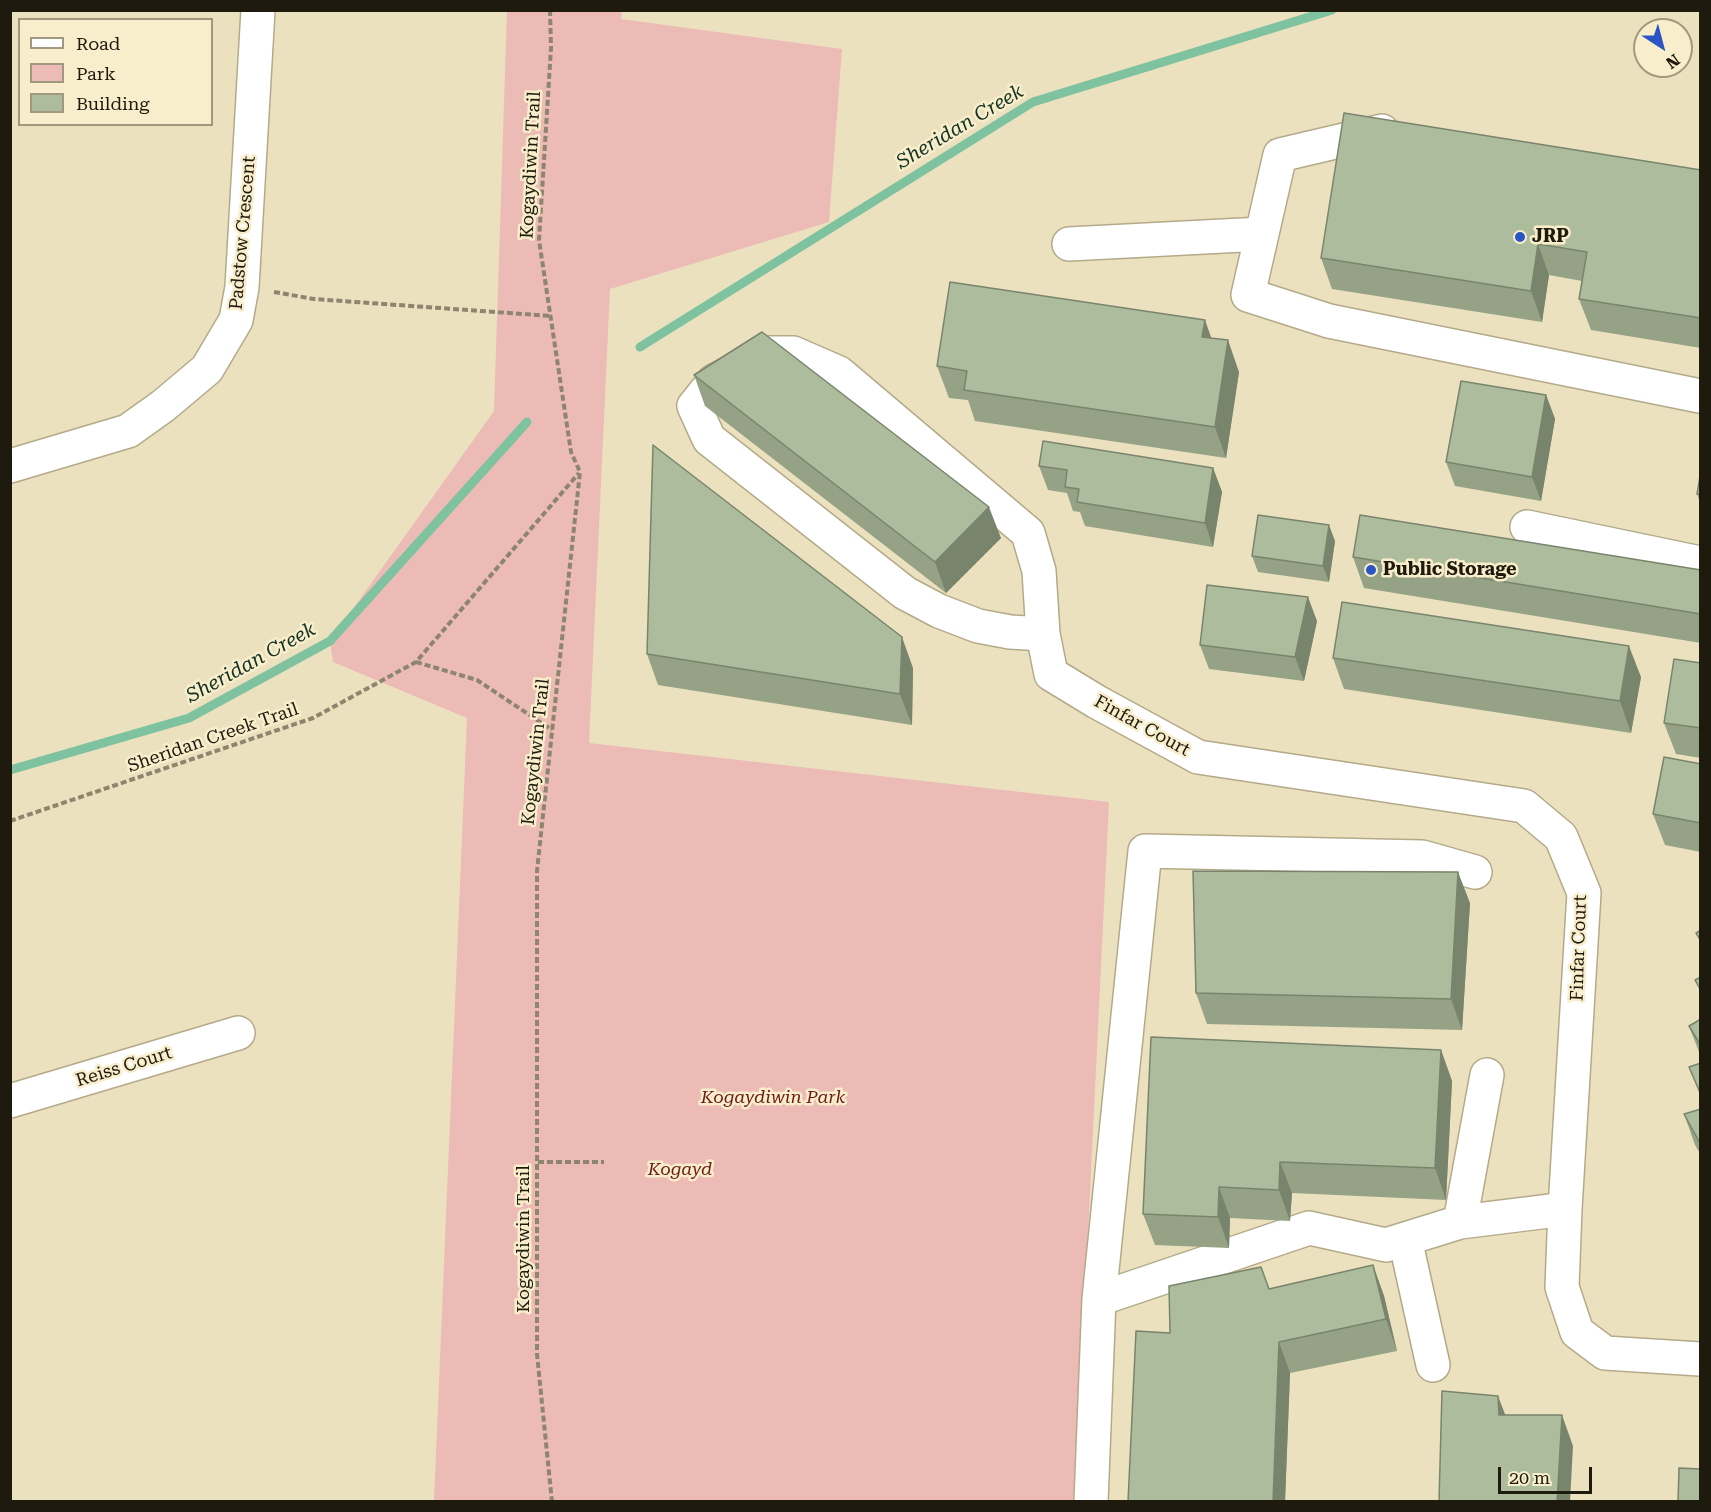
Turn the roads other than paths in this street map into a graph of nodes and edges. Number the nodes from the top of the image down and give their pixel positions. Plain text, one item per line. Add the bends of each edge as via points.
1 (258, 10) edge
2 (1411, 133) edge
3 (1262, 234) junction
4 (1069, 244) dead end
5 (1701, 396) edge
6 (10, 466) edge
7 (1527, 526) dead end
8 (1701, 563) edge
9 (1042, 634) junction
10 (1475, 872) dead end
11 (237, 1033) dead end
12 (1487, 1075) dead end
13 (10, 1101) edge
14 (1565, 1209) junction
15 (1460, 1222) junction
16 (1405, 1239) junction
17 (1099, 1299) junction
18 (1701, 1359) edge
19 (1433, 1365) dead end
20 (1091, 1502) edge

1 - 6 street, Padstow Crescent via 242,286 236,320 207,369 128,431
2 - 3 street via 1388,129 1280,155
3 - 4 street
3 - 5 street via 1248,295 1329,321
7 - 8 street
9 - 9 street via 1040,571 1028,533 839,373 793,353 769,352 714,381 694,406 709,439 905,593 978,626
9 - 14 street, Finfar Court via 1052,674 1198,757 1524,806 1561,837 1584,893
10 - 17 street via 1422,857 1145,851
11 - 13 street, Reiss Court
12 - 15 street
14 - 15 street
14 - 18 street, Finfar Court via 1562,1287 1577,1332 1605,1353
15 - 16 street
16 - 17 street via 1386,1245 1309,1228
16 - 19 street
17 - 20 street

